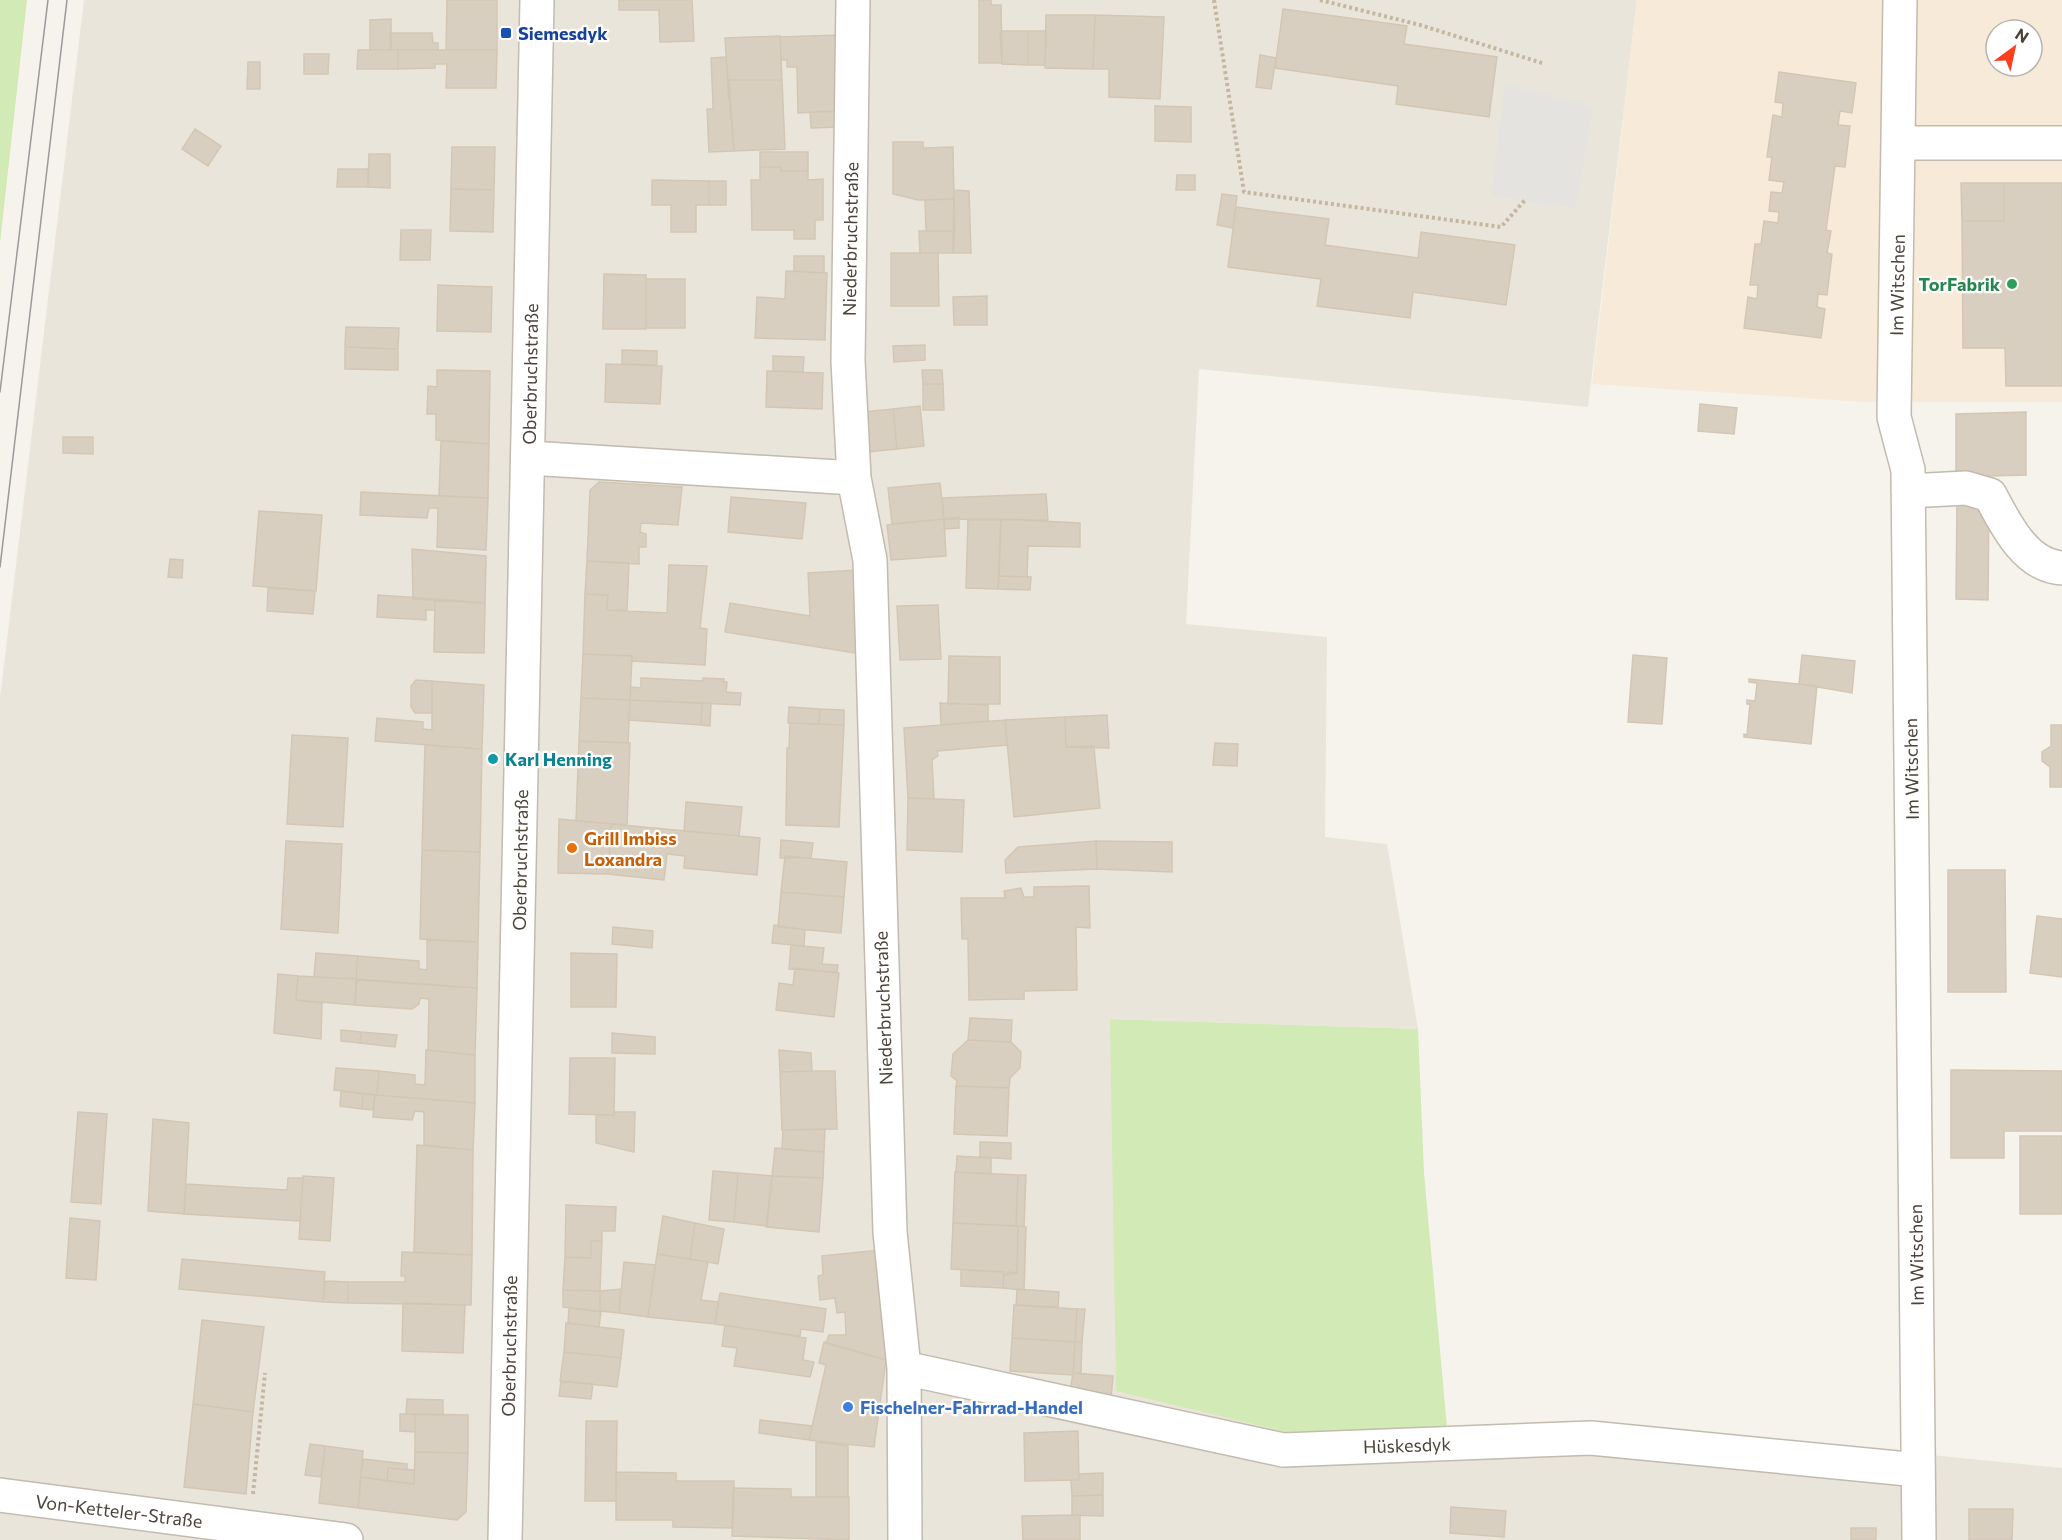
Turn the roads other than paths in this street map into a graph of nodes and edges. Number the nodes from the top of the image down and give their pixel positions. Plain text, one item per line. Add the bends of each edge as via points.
1 (537, 0) edge
2 (853, 0) edge
3 (1900, 0) edge
4 (1900, 143) junction
5 (2062, 143) edge
6 (529, 458) junction
7 (854, 478) junction
8 (1908, 491) junction
9 (2062, 567) edge
10 (904, 1368) junction
11 (1918, 1470) junction
12 (0, 1495) edge
13 (346, 1540) edge
14 (505, 1540) edge
15 (905, 1540) edge
16 (1919, 1540) edge

1 - 6 street, Oberbruchstraße
2 - 7 street, Niederbruchstraße via 848,361
3 - 4 street, Im Witschen
4 - 5 street
4 - 8 street, Im Witschen via 1894,417 1908,470
6 - 7 street
6 - 14 street, Oberbruchstraße
7 - 10 street, Niederbruchstraße via 870,560 890,1232
8 - 9 street via 1966,488 1990,495 2009,531 2032,556
8 - 11 street, Im Witschen
10 - 11 street, Hüskesdyk via 1283,1450 1591,1438
10 - 15 street, Niederbruchstraße
11 - 16 street, Im Witschen
12 - 13 street, Von-Ketteler-Straße

